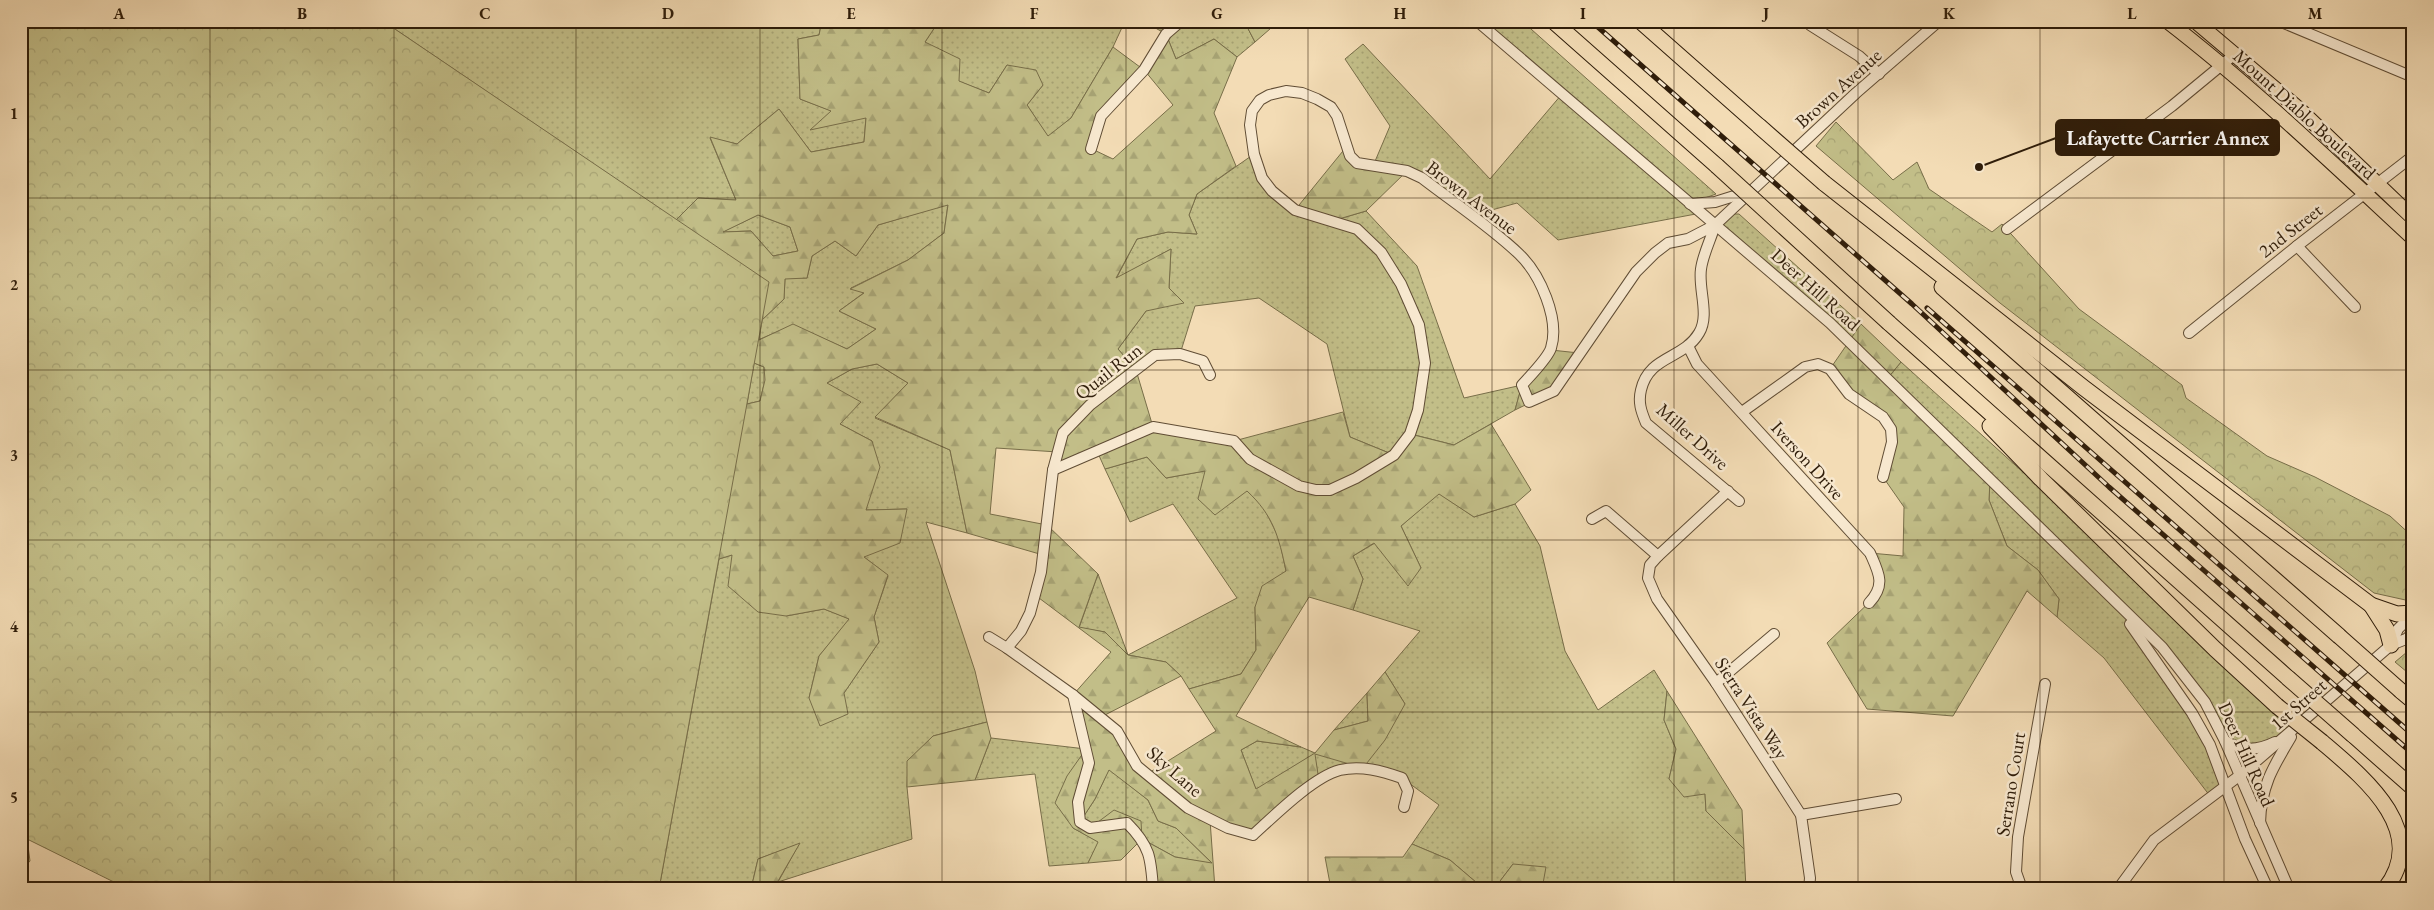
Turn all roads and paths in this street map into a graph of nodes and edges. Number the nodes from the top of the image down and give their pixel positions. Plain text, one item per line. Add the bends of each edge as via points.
1 (1181, 21) edge
2 (1477, 21) edge
3 (1553, 21) edge
4 (1640, 21) edge
5 (1939, 21) edge
6 (2195, 21) edge
7 (2279, 21) edge
8 (2175, 23) edge
9 (1810, 25) dead end
10 (2235, 54) junction
11 (2223, 64) junction
12 (1879, 74) junction
13 (2413, 77) edge
14 (1091, 149) dead end
15 (2413, 156) edge
16 (2377, 184) junction
17 (1748, 192) junction
18 (2365, 194) junction
19 (1690, 204) junction
20 (2413, 218) edge
21 (1715, 225) junction
22 (2007, 229) dead end
23 (1882, 230) junction
24 (2413, 238) edge
25 (2296, 246) junction
26 (2355, 307) dead end
27 (2190, 333) dead end
28 (1688, 346) junction
29 (1919, 350) junction
30 (1210, 375) dead end
31 (1742, 412) junction
32 (1053, 470) junction
33 (1883, 477) dead end
34 (1728, 491) junction
35 (1739, 501) dead end
36 (1592, 519) dead end
37 (1658, 556) junction
38 (1869, 603) dead end
39 (2114, 603) junction
40 (2371, 605) junction
41 (2413, 614) edge
42 (2413, 633) edge
43 (1774, 634) dead end
44 (989, 636) dead end
45 (2391, 645) junction
46 (1007, 648) junction
47 (1716, 682) junction
48 (2045, 684) dead end
49 (1074, 696) junction
50 (2413, 701) edge
51 (2291, 733) junction
52 (2225, 741) junction
53 (2239, 776) junction
54 (2225, 786) junction
55 (2413, 788) edge
56 (1896, 799) dead end
57 (1404, 807) dead end
58 (1801, 815) junction
59 (2260, 826) junction
60 (1154, 889) edge
61 (1809, 889) edge
62 (2022, 889) edge
63 (2118, 889) edge
64 (2268, 889) edge
65 (2289, 889) edge
66 (2385, 889) edge

1 - 14 street via 1166,34 1144,70 1101,116
2 - 19 street, Deer Hill Road
3 - 29 highway, bridge
4 - 23 highway, bridge
5 - 12 street, Brown Avenue
6 - 10 main road, Mount Diablo Boulevard
7 - 13 street
8 - 11 main road, Mount Diablo Boulevard
9 - 12 street via 1859,56
10 - 11 street
10 - 16 main road, Mount Diablo Boulevard via 2299,109
11 - 18 main road, Mount Diablo Boulevard
11 - 22 street
12 - 17 street, Brown Avenue
15 - 16 street, 2nd Street
16 - 18 street, 2nd Street
16 - 20 main road, Mount Diablo Boulevard
17 - 19 street via 1715,202
17 - 21 street, Brown Avenue
18 - 24 main road, Mount Diablo Boulevard
18 - 25 street, 2nd Street
19 - 21 street, Deer Hill Road
21 - 28 street, Miller Drive via 1701,269 1703,315 1700,332
21 - 32 street, Brown Avenue via 1688,239 1668,243 1655,253 1636,272 1554,391 1529,402 1522,385 1551,350 1554,324 1538,280 1520,255 1422,178 1407,171 1353,160 1331,107 1302,93 1286,91 1269,95 1260,100 1252,111 1250,125 1254,154 1262,178 1295,210 1357,229 1381,252 1401,284 1419,325 1425,363 1418,410 1410,434 1394,455 1330,490 1299,486 1250,459 1234,441 1153,427
21 - 39 street, Deer Hill Road via 1830,323
23 - 40 highway via 2120,416
23 - 50 highway, bridge via 1993,332
25 - 26 street
25 - 27 street, 2nd Street
28 - 31 street, Iverson Drive via 1698,364
28 - 34 street, Miller Drive via 1651,368 1643,382 1640,410 1646,422
29 - 55 highway, bridge
29 - 66 highway, bridge via 2041,479 2228,662 2322,742 2386,805 2400,838 2400,854 2396,870
30 - 32 street, Quail Run via 1203,361 1180,354 1155,355 1090,405 1063,433
31 - 33 street via 1805,367 1818,364 1830,369 1849,394 1883,417 1891,429 1892,442
31 - 38 street, Iverson Drive via 1870,553 1880,575 1878,594
32 - 46 street via 1042,572 1030,613
34 - 35 street, Miller Drive
34 - 37 street, Miller Drive
36 - 37 street via 1606,511
37 - 47 street, Sierra Vista Way via 1650,565 1648,578 1657,599
39 - 52 street, Deer Hill Road via 2162,647 2204,702
39 - 54 street, Deer Hill Road via 2192,712 2210,745
40 - 41 highway via 2397,614
40 - 45 highway via 2387,630
41 - 45 street, 1st Street via 2398,629
42 - 45 street, 1st Street
43 - 47 street
44 - 46 street, Sky Lane
45 - 51 street, 1st Street
46 - 49 street, Sky Lane
47 - 58 street, Sierra Vista Way
48 - 62 street, Serrano Court via 2018,837 2016,872
49 - 57 street, Sky Lane via 1117,730 1137,766 1188,808 1228,828 1253,835 1288,803 1339,770 1363,768 1402,778 1408,791
49 - 60 street via 1089,762 1078,802 1080,822 1090,828 1127,823 1142,839 1151,857
51 - 52 street via 2267,746 2250,749 2237,748
51 - 53 street, 1st Street
51 - 59 street via 2269,773
52 - 53 street, Deer Hill Road
53 - 54 street, 1st Street
53 - 59 street, Deer Hill Road
54 - 63 street via 2154,840
54 - 64 street, Deer Hill Road
56 - 58 street
58 - 61 street, Sierra Vista Way
59 - 65 street, Deer Hill Road

